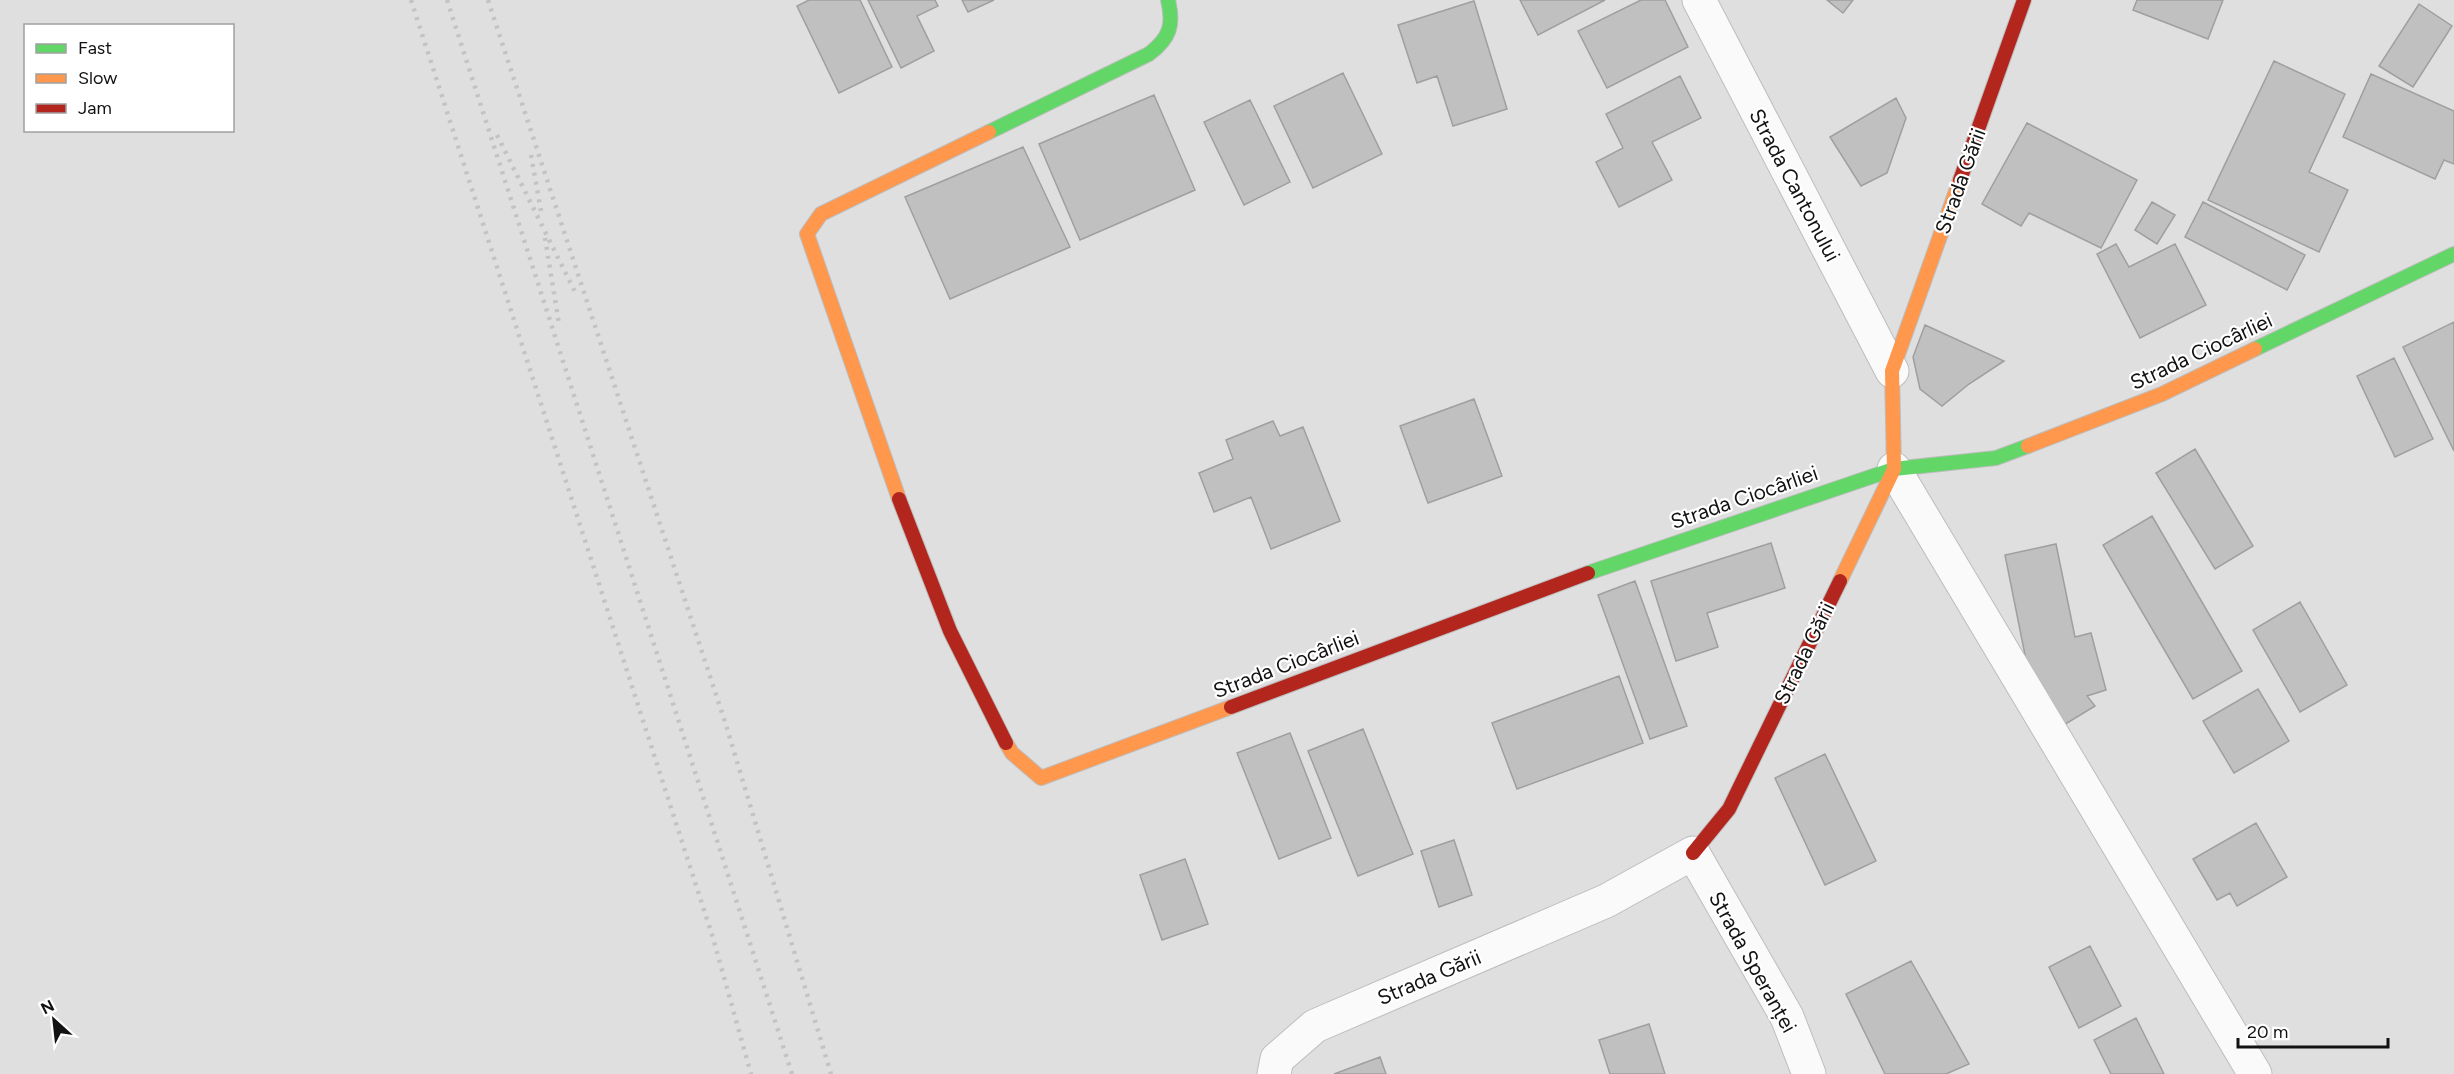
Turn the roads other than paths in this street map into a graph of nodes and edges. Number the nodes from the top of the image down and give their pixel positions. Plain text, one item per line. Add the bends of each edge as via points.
1 (1168, 0) edge
2 (1699, 0) edge
3 (2024, 0) edge
4 (2454, 254) edge
5 (1892, 371) junction
6 (1894, 469) junction
7 (1693, 853) junction
8 (1275, 1067) edge
9 (1809, 1074) edge
10 (2255, 1074) edge

1 - 6 street, Strada Ciocârliei via 1174,20 1167,42 1149,54 821,214 807,234 903,511 950,631 1012,753 1041,778 1617,562
2 - 5 street, Strada Cantonului
3 - 5 street, Strada Gării
4 - 6 street, Strada Ciocârliei via 2162,394 2019,450 1996,458
5 - 6 street, Strada Gării
6 - 7 street, Strada Gării via 1729,809
6 - 10 street
7 - 8 street, Strada Gării via 1606,901 1315,1026
7 - 9 street, Strada Speranței via 1787,1017

